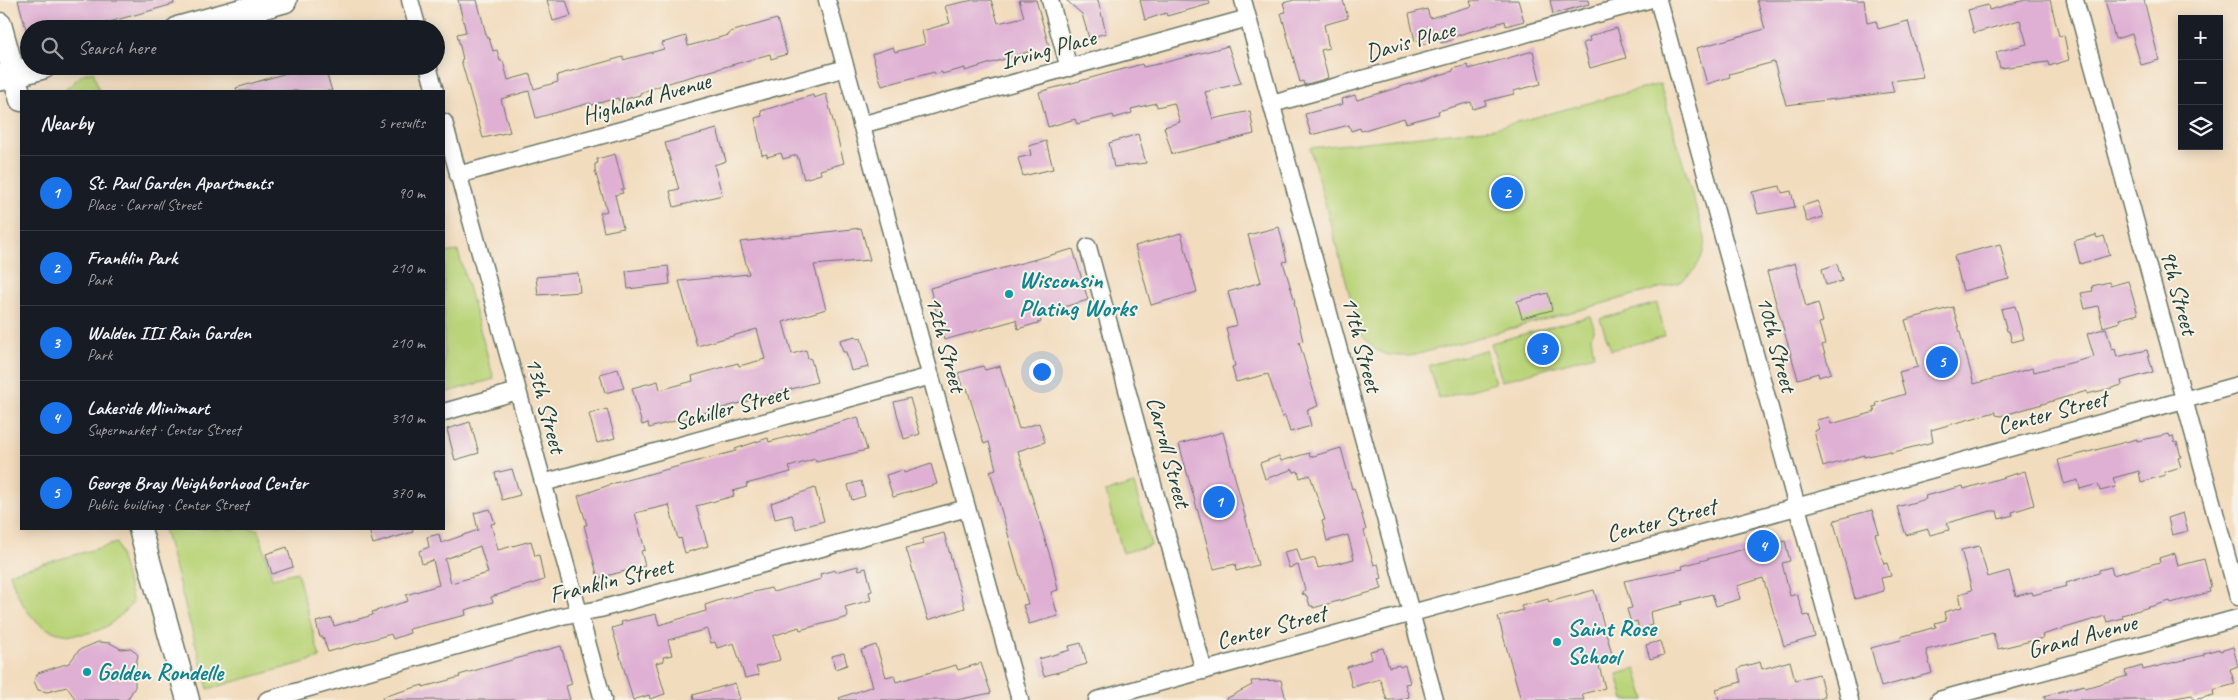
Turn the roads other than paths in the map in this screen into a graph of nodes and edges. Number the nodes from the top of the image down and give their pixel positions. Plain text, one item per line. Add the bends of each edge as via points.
1 (284, 0) edge
2 (410, 0) edge
3 (827, 0) edge
4 (1050, 0) edge
5 (1243, 0) edge
6 (1648, 0) edge
7 (1658, 0) edge
8 (2075, 0) edge
9 (1248, 18) junction
10 (212, 20) edge
11 (416, 20) edge
12 (0, 24) edge
13 (846, 68) junction
14 (1069, 68) junction
15 (20, 72) edge
16 (431, 75) edge
17 (7, 76) edge
18 (435, 90) edge
19 (20, 98) edge
20 (1272, 104) junction
21 (861, 125) junction
22 (445, 126) edge
23 (458, 175) junction
24 (1088, 246) dead end
25 (930, 376) junction
26 (2238, 385) edge
27 (518, 391) junction
28 (2184, 400) junction
29 (445, 412) edge
30 (543, 483) junction
31 (1798, 507) junction
32 (967, 508) junction
33 (140, 530) edge
34 (2238, 597) edge
35 (579, 613) junction
36 (1411, 614) junction
37 (2238, 618) edge
38 (1204, 671) junction
39 (188, 700) edge
40 (268, 700) edge
41 (603, 700) edge
42 (1020, 700) edge
43 (1097, 700) edge
44 (1435, 700) edge
45 (1850, 700) edge
46 (1939, 700) edge

1 - 10 main road
2 - 11 street
3 - 13 street, 12th Street
4 - 14 street
5 - 9 street, 11th Street
6 - 20 street, Davis Place
7 - 31 street, 10th Street
8 - 28 street, 9th Street
9 - 14 street, Irving Place
9 - 20 street, 11th Street
12 - 17 main road
13 - 21 street, 12th Street
13 - 23 street, Highland Avenue
14 - 21 street, Irving Place
15 - 17 main road
16 - 18 street
17 - 19 main road
20 - 36 street, 11th Street
21 - 25 street, 12th Street
22 - 23 street, 13th Street
23 - 27 street, 13th Street
24 - 38 street, Carroll Street
25 - 30 street, Schiller Street
25 - 32 street, 12th Street
26 - 28 street, Center Street
27 - 29 street
27 - 30 street, 13th Street
28 - 31 street, Center Street
28 - 34 street, 9th Street
30 - 35 street, 13th Street
31 - 36 street, Center Street
31 - 45 street, 10th Street
32 - 35 street, Franklin Street
32 - 42 street, 12th Street
33 - 39 main road
35 - 40 street, Franklin Street
35 - 41 street, 13th Street
36 - 38 street, Center Street
36 - 44 street, 11th Street
37 - 46 street, Grand Avenue
38 - 43 street, Center Street

